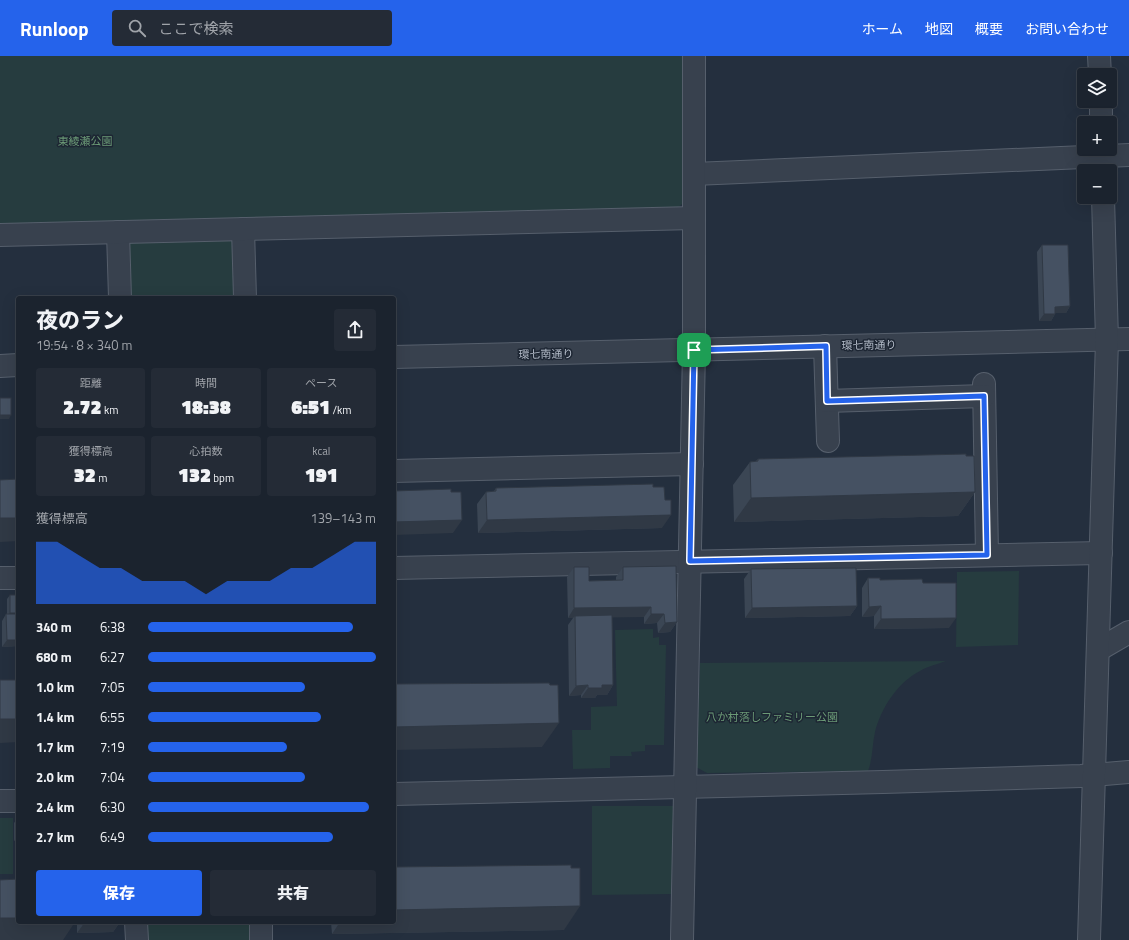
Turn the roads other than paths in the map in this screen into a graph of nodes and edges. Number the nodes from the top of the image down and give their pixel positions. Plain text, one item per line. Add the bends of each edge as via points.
1 (694, 56) edge
2 (1099, 56) edge
3 (1100, 68) edge
4 (1129, 155) edge
5 (1102, 159) edge
6 (694, 174) junction
7 (1103, 204) edge
8 (694, 218) junction
9 (244, 229) junction
10 (118, 232) junction
11 (0, 235) edge
12 (120, 296) edge
13 (245, 296) edge
14 (1129, 339) edge
15 (1107, 340) junction
16 (826, 346) junction
17 (694, 350) junction
18 (396, 357) edge
19 (16, 365) edge
20 (0, 366) edge
21 (827, 401) junction
22 (828, 441) dead end
23 (692, 464) junction
24 (396, 471) edge
25 (1101, 553) junction
26 (987, 555) junction
27 (690, 561) junction
28 (396, 568) edge
29 (0, 578) edge
30 (16, 578) edge
31 (1129, 632) edge
32 (1098, 650) junction
33 (1129, 772) edge
34 (1094, 775) junction
35 (686, 788) junction
36 (396, 794) edge
37 (0, 801) edge
38 (16, 801) edge
39 (136, 924) edge
40 (261, 924) edge
41 (137, 940) edge
42 (261, 940) edge
43 (682, 940) edge
44 (1089, 940) edge

1 - 6 street
2 - 3 street
4 - 5 street
5 - 6 street
6 - 8 street
7 - 15 street
8 - 9 street
8 - 17 street
9 - 10 street
9 - 13 street
10 - 11 street
10 - 12 street
14 - 15 street, 環七南通り
15 - 16 street, 環七南通り
15 - 25 street
16 - 17 street, 環七南通り
16 - 21 street
17 - 18 street, 環七南通り
17 - 23 street
19 - 20 street
21 - 22 street
21 - 26 street via 984,390
23 - 24 street
23 - 27 street
25 - 26 street
25 - 32 street
26 - 27 street
27 - 28 street
27 - 35 street
29 - 30 street
31 - 32 street
32 - 34 street
33 - 34 street
34 - 35 street
34 - 44 street
35 - 36 street
35 - 43 street
37 - 38 street
39 - 41 street
40 - 42 street

